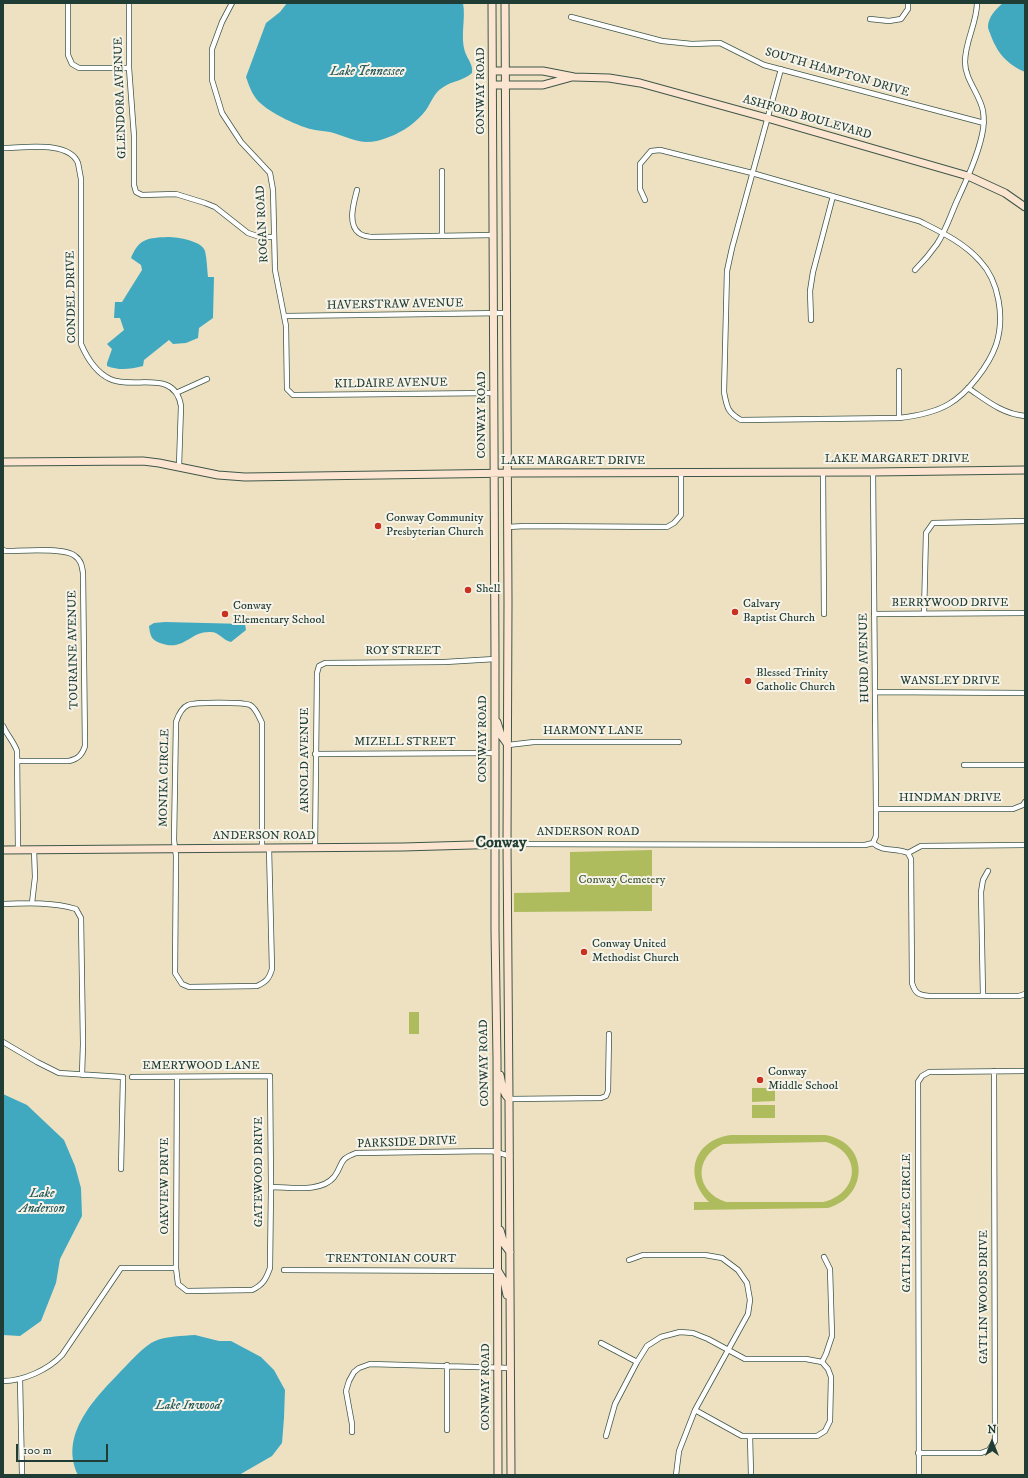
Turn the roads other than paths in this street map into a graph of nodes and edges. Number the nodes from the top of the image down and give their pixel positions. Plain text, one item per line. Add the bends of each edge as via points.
1 (68, 3) edge
2 (129, 3) edge
3 (232, 3) edge
4 (492, 3) edge
5 (505, 3) edge
6 (908, 3) edge
7 (977, 3) edge
8 (571, 17) dead end
9 (870, 19) dead end
10 (129, 68) junction
11 (781, 69) junction
12 (493, 71) junction
13 (505, 71) junction
14 (574, 77) junction
15 (493, 85) junction
16 (505, 85) junction
17 (767, 118) junction
18 (984, 123) junction
19 (3, 148) edge
20 (442, 171) dead end
21 (752, 173) junction
22 (968, 176) junction
23 (357, 190) dead end
24 (833, 196) junction
25 (645, 200) dead end
26 (1025, 207) edge
27 (944, 233) junction
28 (442, 235) junction
29 (494, 235) junction
30 (274, 237) junction
31 (915, 270) dead end
32 (494, 313) junction
33 (506, 313) junction
34 (285, 316) junction
35 (811, 320) dead end
36 (899, 371) dead end
37 (207, 379) dead end
38 (968, 388) junction
39 (290, 392) joint
40 (176, 393) junction
41 (494, 393) junction
42 (1025, 416) edge
43 (899, 418) junction
44 (3, 462) edge
45 (179, 466) junction
46 (1025, 470) edge
47 (681, 472) junction
48 (823, 472) junction
49 (873, 472) junction
50 (494, 473) junction
51 (507, 473) junction
52 (1025, 521) edge
53 (507, 527) junction
54 (3, 550) edge
55 (1025, 613) edge
56 (824, 614) dead end
57 (874, 614) junction
58 (924, 614) junction
59 (495, 659) junction
60 (317, 673) joint
61 (875, 692) junction
62 (1025, 693) edge
63 (495, 716) junction
64 (3, 726) edge
65 (678, 742) dead end
66 (508, 745) junction
67 (495, 753) junction
68 (315, 754) junction
69 (18, 761) junction
70 (964, 765) dead end
71 (1025, 765) edge
72 (1024, 804) edge
73 (876, 809) junction
74 (873, 843) junction
75 (494, 844) junction
76 (507, 844) junction
77 (1025, 845) edge
78 (176, 848) junction
79 (265, 848) junction
80 (315, 848) junction
81 (3, 850) edge
82 (18, 850) junction
83 (34, 850) junction
84 (908, 852) junction
85 (988, 871) dead end
86 (32, 903) junction
87 (3, 904) edge
88 (495, 979) junction
89 (508, 984) junction
90 (1025, 994) edge
91 (983, 996) junction
92 (609, 1034) dead end
93 (3, 1042) edge
94 (497, 1059) junction
95 (994, 1071) junction
96 (1025, 1071) edge
97 (82, 1075) junction
98 (270, 1076) joint
99 (132, 1077) dead end
100 (177, 1077) junction
101 (510, 1099) junction
102 (497, 1153) junction
103 (510, 1156) junction
104 (121, 1169) dead end
105 (271, 1187) junction
106 (497, 1216) junction
107 (510, 1252) junction
108 (824, 1257) dead end
109 (629, 1260) dead end
110 (176, 1268) junction
111 (284, 1270) dead end
112 (497, 1271) junction
113 (187, 1291) joint
114 (510, 1306) junction
115 (601, 1343) dead end
116 (728, 1350) junction
117 (637, 1362) junction
118 (822, 1362) junction
119 (447, 1365) junction
120 (498, 1367) junction
121 (510, 1368) junction
122 (20, 1379) junction
123 (3, 1381) edge
124 (695, 1410) junction
125 (447, 1430) dead end
126 (352, 1432) dead end
127 (606, 1436) dead end
128 (750, 1436) junction
129 (918, 1453) junction
130 (22, 1475) edge
131 (498, 1475) edge
132 (511, 1475) edge
133 (676, 1475) edge
134 (751, 1475) edge
135 (919, 1475) edge

1 - 10 street via 68,55 72,64 79,68
2 - 10 street, GLENDORA AVENUE
3 - 30 street, ROGAN ROAD via 212,49 212,80 222,113 241,142 270,173
4 - 12 main road, CONWAY ROAD
5 - 13 main road, CONWAY ROAD
6 - 9 street via 908,9 901,19
7 - 18 street via 966,48 965,65 983,110
8 - 11 street, SOUTH HAMPTON DRIVE via 662,41 720,43 764,65
10 - 30 street, GLENDORA AVENUE via 136,192 142,195 176,194 205,203 216,207 248,233
11 - 17 street
11 - 18 street, SOUTH HAMPTON DRIVE
12 - 13 main road, ASHFORD BOULEVARD
12 - 15 main road, CONWAY ROAD
13 - 14 main road, ASHFORD BOULEVARD via 543,71
13 - 16 main road, CONWAY ROAD
14 - 16 main road, ASHFORD BOULEVARD via 543,85
14 - 17 main road, ASHFORD BOULEVARD via 610,78 640,83
15 - 16 main road, ASHFORD BOULEVARD
15 - 29 main road, CONWAY ROAD
16 - 33 main road, CONWAY ROAD
17 - 21 street
17 - 22 main road, ASHFORD BOULEVARD
18 - 22 street
19 - 40 street, CONDEL DRIVE via 58,147 70,153 78,163 81,179 81,344 88,360 110,379 125,382 160,382 168,385
20 - 28 street
21 - 24 street
21 - 25 street via 660,150 651,151 640,164 640,189
21 - 43 street via 727,271 724,392 730,414 741,420
22 - 26 main road, ASHFORD BOULEVARD via 1005,193
22 - 27 street
23 - 28 street via 353,206 353,226 359,234 371,237
24 - 27 street via 919,221
24 - 35 street via 813,272 810,291
27 - 31 street
27 - 38 street via 965,246 981,261 994,286 999,308 996,344 990,358
28 - 29 street
29 - 32 main road, CONWAY ROAD
30 - 34 street, ROGAN ROAD via 275,270
32 - 33 street, HAVERSTRAW AVENUE
32 - 34 street, HAVERSTRAW AVENUE
32 - 41 main road, CONWAY ROAD
33 - 51 main road, CONWAY ROAD
34 - 39 street, ROGAN ROAD via 287,385
36 - 43 street
37 - 40 street
38 - 42 street via 1002,411
38 - 43 street via 950,404 934,411
39 - 41 street, KILDAIRE AVENUE via 297,396
40 - 45 street via 181,406
41 - 50 main road, CONWAY ROAD
44 - 45 main road, LAKE MARGARET DRIVE via 137,461
45 - 50 main road, LAKE MARGARET DRIVE via 218,475 245,477
46 - 49 main road, LAKE MARGARET DRIVE
47 - 48 main road, LAKE MARGARET DRIVE
47 - 51 main road, LAKE MARGARET DRIVE
47 - 53 street via 681,515 667,527
48 - 49 main road, LAKE MARGARET DRIVE
48 - 56 street
49 - 57 street, HURD AVENUE
50 - 51 main road, LAKE MARGARET DRIVE
50 - 59 main road, CONWAY ROAD
51 - 53 main road, CONWAY ROAD
52 - 58 street via 932,523 926,533
53 - 66 main road, CONWAY ROAD
54 - 69 street, TOURAINE AVENUE via 64,551 74,555 81,562 83,572 82,754 77,759 69,761
55 - 58 street, BERRYWOOD DRIVE
57 - 58 street, BERRYWOOD DRIVE
57 - 61 street, HURD AVENUE
59 - 60 street, ROY STREET via 325,663 319,666
59 - 63 main road, CONWAY ROAD
60 - 68 street, ARNOLD AVENUE
61 - 62 street, WANSLEY DRIVE
61 - 73 street, HURD AVENUE
63 - 66 main road via 501,735
63 - 67 main road, CONWAY ROAD
64 - 69 street via 14,742
65 - 66 street, HARMONY LANE via 534,742
66 - 76 main road, CONWAY ROAD
67 - 68 street, MIZELL STREET
67 - 75 main road, CONWAY ROAD
68 - 80 street, ARNOLD AVENUE
69 - 82 street
70 - 71 street
72 - 73 street, HINDMAN DRIVE via 1013,809
73 - 74 street, HURD AVENUE via 876,836
74 - 76 street, ANDERSON ROAD
74 - 84 street, ANDERSON ROAD via 878,848
75 - 76 main road, ANDERSON ROAD
75 - 80 main road, ANDERSON ROAD
75 - 88 main road, CONWAY ROAD
76 - 89 main road, CONWAY ROAD
77 - 84 street, ANDERSON ROAD via 921,846
78 - 79 main road, ANDERSON ROAD
78 - 79 street, MONIKA CIRCLE via 176,722 187,705 196,703 250,705 262,723
78 - 79 street via 175,973 182,984 189,987 257,986 270,978 272,969
78 - 83 main road, ANDERSON ROAD
79 - 80 main road, ANDERSON ROAD
81 - 82 main road, ANDERSON ROAD
82 - 83 main road, ANDERSON ROAD
83 - 86 street via 35,877
84 - 91 street via 911,859 912,983 915,992 929,996
85 - 91 street via 981,892
86 - 87 street
86 - 97 street via 76,909 81,918
88 - 89 street
88 - 94 main road, CONWAY ROAD
89 - 101 main road, CONWAY ROAD
90 - 91 street
92 - 101 street via 606,1096
93 - 97 street via 59,1073
94 - 101 main road via 503,1090
94 - 102 main road, CONWAY ROAD
95 - 96 street, GATLIN PLACE CIRCLE
95 - 129 street, GATLIN PLACE CIRCLE via 929,1072 918,1082
95 - 129 street, GATLIN WOODS DRIVE via 995,1441 989,1450 981,1453
97 - 104 street via 123,1077
98 - 100 street, EMERYWOOD LANE
98 - 105 street, GATEWOOD DRIVE
99 - 100 street, EMERYWOOD LANE
100 - 110 street, OAKVIEW DRIVE
101 - 103 main road, CONWAY ROAD
102 - 103 street, PARKSIDE DRIVE
102 - 105 street, PARKSIDE DRIVE via 356,1153 341,1162 335,1176 326,1184 315,1187
102 - 106 main road, CONWAY ROAD
103 - 107 main road, CONWAY ROAD
105 - 113 street, GATEWOOD DRIVE via 270,1268 266,1280 260,1287 252,1290
106 - 107 main road via 504,1244
106 - 112 main road, CONWAY ROAD
107 - 114 main road, CONWAY ROAD
108 - 118 street via 830,1269 832,1336
109 - 116 street via 643,1255 705,1255 722,1258 738,1270 747,1283 750,1300 748,1314
110 - 113 street, OAKVIEW DRIVE via 178,1284
110 - 122 street via 121,1268 58,1359
111 - 112 street, TRENTONIAN COURT
112 - 114 main road via 504,1281
112 - 120 main road, CONWAY ROAD
114 - 121 main road, CONWAY ROAD
115 - 117 street
116 - 117 street via 693,1333 680,1332 661,1337 647,1346
116 - 118 street via 745,1358 806,1359
116 - 124 street
117 - 127 street via 615,1404
118 - 128 street via 831,1377 830,1421 825,1430 817,1436
119 - 120 street
119 - 125 street
119 - 126 street via 370,1364 359,1368 349,1381 346,1391
120 - 121 street
120 - 131 main road, CONWAY ROAD
121 - 132 main road, CONWAY ROAD
122 - 123 street
122 - 130 street
124 - 128 street via 742,1436
124 - 133 street via 679,1451
128 - 134 street
129 - 135 street, GATLIN PLACE CIRCLE

